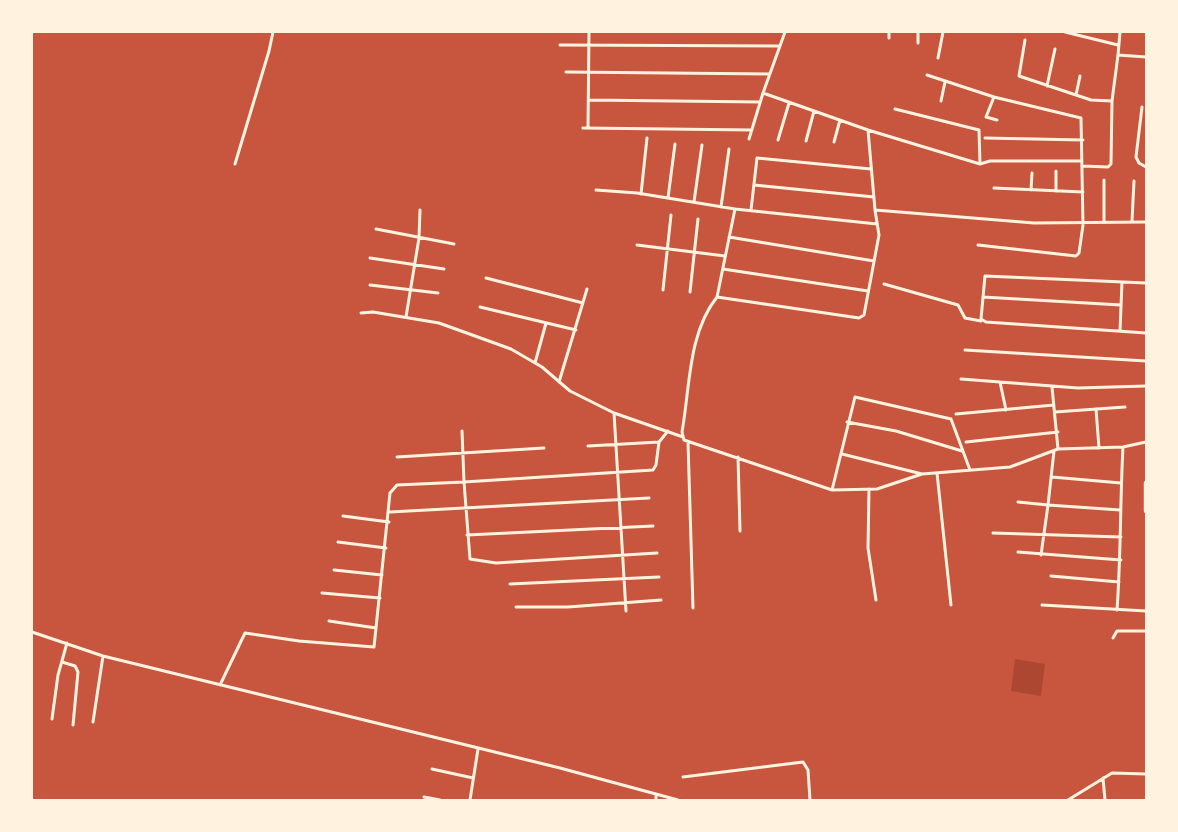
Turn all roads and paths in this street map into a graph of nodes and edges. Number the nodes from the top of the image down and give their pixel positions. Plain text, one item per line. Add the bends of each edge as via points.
1 (273, 32) edge
2 (589, 32) edge
3 (785, 32) edge
4 (889, 32) edge
5 (918, 32) edge
6 (943, 32) edge
7 (1065, 32) edge
8 (1120, 32) edge
9 (889, 38) dead end
10 (1025, 40) dead end
11 (918, 44) dead end
12 (560, 45) dead end
13 (589, 45) junction
14 (1118, 45) junction
15 (780, 46) junction
16 (1055, 49) dead end
17 (1118, 55) junction
18 (1146, 57) edge
19 (938, 58) dead end
20 (566, 72) dead end
21 (589, 73) junction
22 (770, 74) junction
23 (927, 75) dead end
24 (1080, 76) dead end
25 (945, 82) junction
26 (1047, 86) junction
27 (762, 93) junction
28 (1076, 95) junction
29 (994, 97) junction
30 (588, 100) junction
31 (941, 101) dead end
32 (1113, 101) junction
33 (760, 102) junction
34 (789, 103) junction
35 (1142, 107) dead end
36 (895, 109) dead end
37 (814, 111) junction
38 (840, 120) junction
39 (997, 120) dead end
40 (583, 128) dead end
41 (588, 128) junction
42 (752, 130) junction
43 (868, 130) junction
44 (647, 138) dead end
45 (985, 138) dead end
46 (749, 139) dead end
47 (778, 140) dead end
48 (1083, 140) junction
49 (806, 141) dead end
50 (834, 142) dead end
51 (675, 144) dead end
52 (702, 145) dead end
53 (729, 149) dead end
54 (1082, 161) junction
55 (235, 164) dead end
56 (980, 164) junction
57 (1082, 166) junction
58 (1146, 167) edge
59 (871, 169) junction
60 (1056, 171) dead end
61 (1032, 173) dead end
62 (1104, 180) dead end
63 (1134, 181) dead end
64 (754, 185) junction
65 (994, 188) dead end
66 (1031, 189) junction
67 (596, 190) dead end
68 (1056, 190) junction
69 (1083, 192) junction
70 (641, 194) junction
71 (874, 197) junction
72 (668, 198) junction
73 (694, 202) junction
74 (721, 207) junction
75 (735, 209) junction
76 (420, 210) dead end
77 (751, 210) junction
78 (875, 210) junction
79 (671, 215) dead end
80 (698, 219) dead end
81 (1104, 222) junction
82 (1132, 222) junction
83 (1146, 222) edge
84 (878, 224) junction
85 (1083, 225) junction
86 (376, 229) dead end
87 (729, 237) junction
88 (418, 238) junction
89 (454, 244) dead end
90 (637, 245) dead end
91 (978, 245) dead end
92 (668, 250) junction
93 (694, 253) junction
94 (725, 256) junction
95 (370, 258) dead end
96 (874, 261) junction
97 (414, 265) junction
98 (444, 268) dead end
99 (723, 269) junction
100 (486, 278) dead end
101 (1122, 282) junction
102 (1146, 283) edge
103 (884, 284) dead end
104 (370, 285) dead end
105 (410, 289) junction
106 (587, 289) dead end
107 (663, 290) dead end
108 (868, 291) junction
109 (690, 292) dead end
110 (438, 293) dead end
111 (717, 297) junction
112 (983, 297) junction
113 (583, 303) junction
114 (1121, 304) junction
115 (480, 307) dead end
116 (361, 313) dead end
117 (406, 317) junction
118 (981, 321) junction
119 (546, 323) junction
120 (576, 330) junction
121 (1120, 331) junction
122 (1146, 333) edge
123 (965, 350) dead end
124 (1146, 361) edge
125 (535, 363) junction
126 (962, 379) dead end
127 (559, 382) junction
128 (1000, 382) junction
129 (1146, 386) edge
130 (1052, 387) junction
131 (1054, 405) junction
132 (1125, 407) dead end
133 (1096, 409) junction
134 (1006, 410) junction
135 (1055, 412) junction
136 (614, 413) junction
137 (956, 414) dead end
138 (847, 422) junction
139 (462, 431) dead end
140 (668, 432) junction
141 (1058, 432) junction
142 (683, 436) junction
143 (688, 441) junction
144 (659, 442) junction
145 (966, 442) dead end
146 (1146, 442) edge
147 (616, 445) junction
148 (588, 446) dead end
149 (1123, 447) junction
150 (544, 448) dead end
151 (1099, 448) junction
152 (1056, 450) junction
153 (962, 451) junction
154 (463, 453) junction
155 (842, 454) junction
156 (397, 457) dead end
157 (738, 457) junction
158 (970, 470) junction
159 (618, 472) junction
160 (937, 473) junction
161 (922, 474) junction
162 (1052, 477) junction
163 (464, 482) junction
164 (1121, 483) junction
165 (1146, 483) edge
166 (869, 489) junction
167 (832, 490) junction
168 (649, 498) dead end
169 (620, 499) junction
170 (1018, 502) dead end
171 (1048, 505) junction
172 (466, 509) junction
173 (1120, 510) junction
174 (1146, 511) edge
175 (389, 513) junction
176 (343, 516) dead end
177 (389, 522) junction
178 (653, 526) dead end
179 (622, 528) junction
180 (740, 531) dead end
181 (993, 533) dead end
182 (1044, 534) junction
183 (467, 535) junction
184 (1121, 537) junction
185 (338, 542) dead end
186 (386, 548) junction
187 (1018, 552) dead end
188 (657, 553) dead end
189 (623, 555) junction
190 (1041, 555) junction
191 (1121, 561) junction
192 (334, 570) dead end
193 (382, 575) junction
194 (1051, 576) dead end
195 (624, 577) junction
196 (659, 577) dead end
197 (1119, 582) junction
198 (510, 584) dead end
199 (322, 593) dead end
200 (380, 598) junction
201 (661, 600) dead end
202 (876, 600) dead end
203 (626, 603) junction
204 (951, 605) dead end
205 (1042, 605) dead end
206 (516, 607) dead end
207 (693, 608) dead end
208 (1117, 610) junction
209 (626, 611) dead end
210 (1146, 611) edge
211 (329, 621) dead end
212 (376, 628) junction
213 (32, 632) edge
214 (1146, 632) edge
215 (1113, 638) dead end
216 (67, 643) junction
217 (103, 656) junction
218 (62, 662) junction
219 (220, 685) junction
220 (52, 719) dead end
221 (93, 722) dead end
222 (74, 725) dead end
223 (478, 749) junction
224 (432, 769) dead end
225 (1146, 774) edge
226 (683, 777) dead end
227 (473, 778) junction
228 (1102, 778) junction
229 (657, 794) junction
230 (424, 797) dead end
231 (440, 801) edge
232 (470, 801) edge
233 (656, 801) edge
234 (678, 801) edge
235 (810, 801) edge
236 (1068, 801) edge
237 (1105, 801) edge

1 - 55 street
2 - 13 street
3 - 15 street
4 - 9 street
5 - 11 street
6 - 19 street
7 - 14 street
8 - 14 street
10 - 26 street via 1019,76
12 - 13 street
13 - 15 street
13 - 21 street
14 - 17 street
15 - 22 street
16 - 26 street
17 - 18 street
17 - 32 street
20 - 21 street
21 - 22 street
21 - 30 street
22 - 27 street
23 - 25 street
24 - 28 street
25 - 29 street
25 - 31 street
26 - 28 street
27 - 33 street
27 - 34 street
28 - 32 street
29 - 39 street via 986,117
29 - 48 street via 1080,118
30 - 33 street
30 - 41 street
32 - 57 street via 1111,164
33 - 42 street
34 - 37 street
34 - 47 street
35 - 58 street via 1136,157
36 - 56 street via 979,130
37 - 38 street
37 - 49 street
38 - 43 street
38 - 50 street
40 - 41 street
41 - 42 street
42 - 46 street
43 - 56 street
43 - 59 street
44 - 70 street
45 - 48 street
48 - 54 street
51 - 72 street
52 - 73 street
53 - 74 street
54 - 56 street
54 - 57 street
57 - 69 street
59 - 64 street via 757,158
59 - 71 street
60 - 68 street
61 - 66 street
62 - 81 street
63 - 82 street
64 - 71 street
64 - 77 street
65 - 66 street
66 - 68 street
67 - 70 street
68 - 69 street
69 - 85 street
70 - 72 street
71 - 78 street
72 - 73 street
73 - 74 street
74 - 75 street
75 - 77 street
75 - 87 street
76 - 88 street
77 - 84 street
78 - 84 street
78 - 85 street
79 - 92 street
80 - 93 street
81 - 82 street
81 - 85 street
82 - 83 street
84 - 96 street
85 - 91 street via 1082,249 1076,256
86 - 88 street
87 - 94 street
87 - 96 street
88 - 89 street
88 - 97 street
90 - 92 street
92 - 93 street
92 - 107 street
93 - 94 street
93 - 109 street
94 - 99 street
95 - 97 street
96 - 108 street
97 - 98 street
97 - 105 street
99 - 108 street
99 - 111 street
100 - 113 street
101 - 102 street
101 - 112 street via 985,276
101 - 114 street
103 - 118 street via 958,305 965,318
104 - 105 street
105 - 110 street
105 - 117 street
106 - 113 street
108 - 111 street via 864,315 859,318
111 - 142 street via 708,308 694,346
112 - 114 street
112 - 118 street
113 - 120 street
114 - 121 street
115 - 119 street
116 - 117 street
117 - 125 street via 439,323 511,349
118 - 121 street
119 - 120 street
119 - 125 street
120 - 127 street
121 - 122 street
123 - 124 street
125 - 127 street
126 - 128 street
127 - 136 street
128 - 130 street
128 - 134 street
129 - 130 street
130 - 131 street
131 - 134 street
131 - 135 street
132 - 133 street
133 - 135 street
133 - 151 street
134 - 137 street
135 - 141 street
136 - 140 street
136 - 147 street
138 - 153 street via 896,431
138 - 153 street via 855,397 951,419
138 - 155 street
139 - 154 street
140 - 142 street
140 - 144 street
141 - 145 street
141 - 152 street
142 - 143 street
143 - 157 street
143 - 207 street
144 - 147 street
144 - 159 street via 655,469
146 - 149 street
147 - 148 street
147 - 159 street
149 - 151 street
149 - 164 street
150 - 154 street
151 - 152 street
152 - 158 street via 1021,465
152 - 162 street
153 - 158 street
154 - 156 street
154 - 163 street
155 - 161 street
155 - 167 street
157 - 167 street
157 - 180 street
158 - 160 street
159 - 163 street
159 - 169 street
160 - 161 street
160 - 204 street
161 - 166 street
162 - 164 street
162 - 171 street
163 - 172 street
163 - 175 street via 397,485 390,493
164 - 173 street
165 - 174 main road
166 - 167 street
166 - 202 street via 868,548
168 - 169 street
169 - 172 street
169 - 179 street
170 - 171 street
171 - 173 street
171 - 182 street
172 - 175 street
172 - 183 street
173 - 184 street
175 - 177 street
176 - 177 street
177 - 186 street
178 - 179 street
179 - 183 street
179 - 189 street
181 - 182 street
182 - 184 street
182 - 190 street
183 - 189 street via 470,559 474,562
184 - 191 street
185 - 186 street
186 - 193 street
187 - 190 street
188 - 189 street
189 - 195 street
190 - 191 street
191 - 197 street
192 - 193 street
193 - 200 street
194 - 197 street
195 - 196 street
195 - 198 street
195 - 203 street
197 - 208 street
199 - 200 street
200 - 212 street
201 - 203 street
203 - 206 street
203 - 209 street
205 - 208 street
208 - 210 street
211 - 212 street
212 - 219 street via 374,648 244,633
213 - 216 street
214 - 215 street via 1117,631
216 - 217 street
216 - 218 street
217 - 219 street
217 - 221 street
218 - 220 street
218 - 222 street via 75,666 78,672
219 - 223 street
223 - 227 street
223 - 229 street
224 - 227 street
225 - 228 street via 1118,772
226 - 235 street via 803,762 808,770
227 - 232 street
228 - 236 street
228 - 237 street
229 - 233 street
229 - 234 street
230 - 231 street

